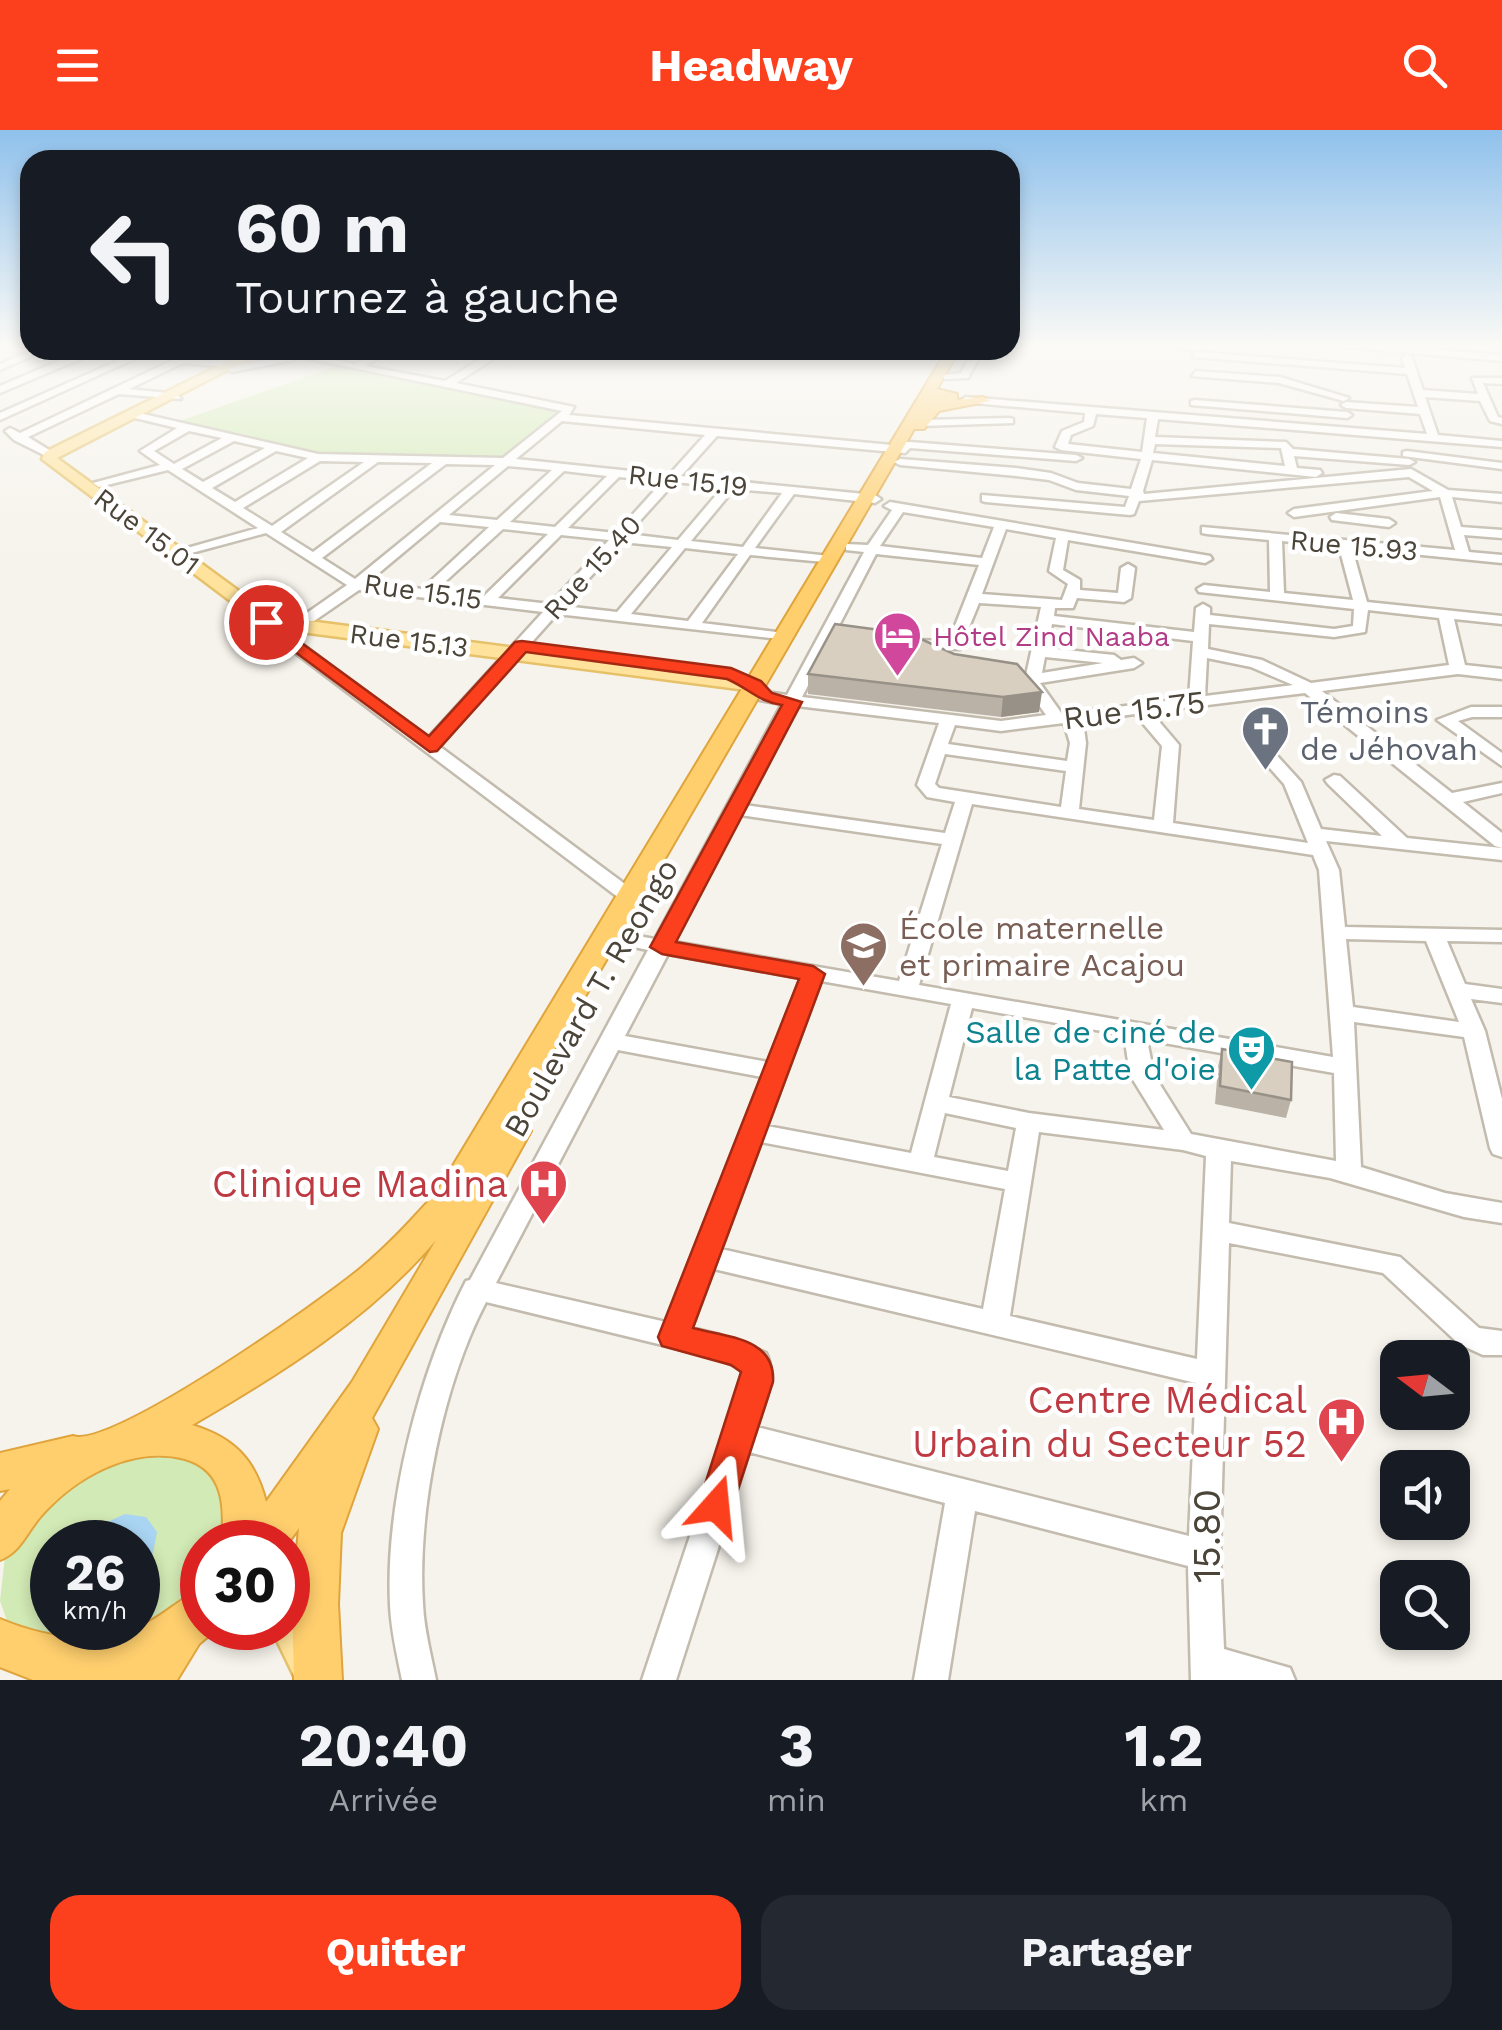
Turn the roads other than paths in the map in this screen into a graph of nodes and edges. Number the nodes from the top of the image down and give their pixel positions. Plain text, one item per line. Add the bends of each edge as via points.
1 (61, 417) edge
2 (129, 417) edge
3 (136, 417) edge
4 (145, 417) edge
5 (924, 417) edge
6 (925, 417) edge
7 (1013, 417) edge
8 (1090, 417) edge
9 (1152, 417) edge
10 (1192, 417) edge
11 (1348, 417) edge
12 (1426, 417) edge
13 (560, 418) joint
14 (1200, 418) junction
15 (0, 420) edge
16 (1010, 421) junction
17 (921, 423) junction
18 (187, 427) junction
19 (1351, 430) junction
20 (713, 434) junction
21 (1402, 434) junction
22 (233, 437) junction
23 (1433, 437) junction
24 (18, 438) junction
25 (1149, 440) junction
26 (1219, 443) junction
27 (1502, 446) edge
28 (275, 447) junction
29 (900, 451) junction
30 (996, 451) junction
31 (1288, 452) junction
32 (50, 455) junction
33 (1079, 455) junction
34 (318, 457) junction
35 (1147, 458) junction
36 (373, 461) junction
37 (441, 462) junction
38 (506, 462) junction
39 (1409, 463) junction
40 (1227, 465) junction
41 (1502, 466) edge
42 (171, 468) junction
43 (561, 468) junction
44 (996, 471) junction
45 (1298, 472) junction
46 (616, 473) junction
47 (1454, 476) junction
48 (1052, 477) junction
49 (1368, 478) junction
50 (671, 479) junction
51 (1333, 482) junction
52 (99, 483) junction
53 (732, 485) junction
54 (204, 487) junction
55 (790, 490) junction
56 (1208, 493) junction
57 (1445, 493) junction
58 (1137, 495) junction
59 (986, 498) junction
60 (1502, 498) edge
61 (869, 501) junction
62 (1380, 503) junction
63 (1054, 505) junction
64 (900, 507) junction
65 (234, 508) junction
66 (439, 518) junction
67 (977, 519) junction
68 (1388, 522) junction
69 (1002, 523) junction
70 (500, 525) junction
71 (270, 530) junction
72 (1207, 530) junction
73 (1456, 530) junction
74 (1046, 531) junction
75 (557, 532) junction
76 (1063, 533) junction
77 (1502, 534) edge
78 (1274, 537) junction
79 (617, 538) junction
80 (682, 544) junction
81 (1345, 546) junction
82 (862, 548) junction
83 (1391, 548) junction
84 (745, 551) junction
85 (185, 553) junction
86 (1463, 555) junction
87 (313, 558) junction
88 (1205, 559) junction
89 (1502, 559) edge
90 (830, 560) junction
91 (984, 562) junction
92 (1128, 568) dead end
93 (356, 586) junction
94 (1204, 589) junction
95 (424, 594) junction
96 (1074, 594) junction
97 (1277, 596) junction
98 (973, 598) junction
99 (488, 600) junction
100 (1362, 605) junction
101 (553, 609) junction
102 (1046, 613) junction
103 (1446, 615) junction
104 (621, 616) junction
105 (263, 617) junction
106 (300, 620) junction
107 (1202, 620) junction
108 (1502, 620) edge
109 (693, 625) junction
110 (784, 636) junction
111 (897, 642) edge
112 (1200, 644) junction
113 (518, 650) junction
114 (1037, 650) junction
115 (1458, 669) junction
116 (1502, 674) edge
117 (1033, 679) junction
118 (1309, 688) junction
119 (771, 695) junction
120 (1197, 701) junction
121 (1139, 709) junction
122 (1502, 712) edge
123 (1066, 719) junction
124 (948, 722) junction
125 (1254, 740) dead end
126 (430, 746) junction
127 (938, 748) junction
128 (1502, 761) edge
129 (1074, 767) junction
130 (1334, 780) dead end
131 (1502, 788) edge
132 (965, 798) junction
133 (1450, 799) junction
134 (737, 809) junction
135 (1069, 813) junction
136 (1162, 827) junction
137 (952, 840) junction
138 (1318, 842) junction
139 (1502, 842) edge
140 (1401, 843) junction
141 (1502, 854) edge
142 (630, 897) junction
143 (1336, 933) junction
144 (1434, 935) junction
145 (1502, 936) edge
146 (626, 940) junction
147 (662, 947) junction
148 (813, 974) junction
149 (907, 990) junction
150 (1456, 990) junction
151 (1502, 996) edge
152 (963, 999) junction
153 (1343, 1013) junction
154 (1134, 1028) junction
155 (1474, 1031) junction
156 (611, 1041) junction
157 (1344, 1067) junction
158 (774, 1072) junction
159 (936, 1104) junction
160 (1029, 1122) junction
161 (752, 1132) junction
162 (1182, 1141) junction
163 (1502, 1148) edge
164 (1219, 1152) junction
165 (920, 1164) junction
166 (1349, 1174) junction
167 (1019, 1182) junction
168 (1502, 1213) edge
169 (1215, 1230) junction
170 (706, 1256) junction
171 (476, 1289) junction
172 (994, 1325) junction
173 (674, 1337) junction
174 (1502, 1343) edge
175 (1210, 1374) junction
176 (739, 1436) junction
177 (116, 1444) junction
178 (0, 1472) edge
179 (962, 1493) junction
180 (246, 1498) junction
181 (308, 1516) junction
182 (245, 1520) edge
183 (254, 1520) edge
184 (301, 1520) edge
185 (0, 1539) edge
186 (1204, 1555) junction
187 (180, 1631) edge
188 (180, 1640) edge
189 (0, 1642) edge
190 (304, 1650) edge
191 (1208, 1671) edge
192 (72, 1677) edge
193 (148, 1680) edge
194 (318, 1680) edge
195 (418, 1680) edge
196 (659, 1680) edge
197 (931, 1680) edge
198 (1278, 1680) edge

1 - 24 street
2 - 32 main road
3 - 52 main road, Rue 15.01 via 65,456
4 - 18 street, Rue 15.19
5 - 29 highway
6 - 17 highway, Boulevard T. Reongo
7 - 16 street
8 - 33 street via 1060,444
9 - 25 street
10 - 14 street
11 - 19 street
12 - 23 street
13 - 20 street
13 - 38 street
14 - 19 street
14 - 26 street
15 - 24 street, Rue 15.01
16 - 17 street
16 - 30 street
17 - 29 highway, Boulevard T. Reongo
18 - 22 street, Rue 15.19
18 - 42 street via 146,449
19 - 21 street
20 - 29 street
20 - 50 street, Rue 15.40
21 - 23 street
21 - 39 street
22 - 28 street, Rue 15.19
22 - 42 street
23 - 27 street
24 - 32 street, Rue 15.01
25 - 26 street
25 - 35 street
26 - 31 street via 1281,444
26 - 40 street via 1228,450
28 - 34 street, Rue 15.19
28 - 54 street
29 - 30 street
29 - 44 street
29 - 61 highway, Boulevard T. Reongo
30 - 33 street
31 - 39 street
31 - 45 street
32 - 85 main road, Rue 15.01
33 - 35 street
33 - 48 street via 1075,474
34 - 36 street, Rue 15.19
34 - 65 street
35 - 40 street
35 - 58 street
36 - 37 street, Rue 15.19
36 - 71 street
37 - 38 street, Rue 15.19
37 - 87 street
38 - 43 street, Rue 15.19
38 - 66 street
39 - 47 street
39 - 49 street
39 - 57 street
40 - 45 street
41 - 47 street
42 - 52 street
42 - 54 street, Rue 15.15
43 - 46 street, Rue 15.19
43 - 70 street
44 - 48 street
44 - 59 street
45 - 49 street
45 - 51 street
46 - 50 street, Rue 15.19
46 - 75 street
47 - 57 street
47 - 60 street
48 - 58 street
49 - 51 street
50 - 53 street, Rue 15.19
50 - 79 street, Rue 15.40
51 - 56 street
51 - 62 street
52 - 85 main road, Rue 15.01
53 - 55 street, Rue 15.19
53 - 80 street
54 - 65 street, Rue 15.15
55 - 61 street, Rue 15.19
55 - 84 street
56 - 58 street
56 - 72 street
57 - 62 street
57 - 73 street
58 - 63 street via 1126,512
59 - 63 street
59 - 67 street
61 - 64 street, Rue 15.19
61 - 82 highway, Boulevard T. Reongo
61 - 90 highway
62 - 68 street
62 - 68 street via 1294,513
63 - 74 street
64 - 67 street, Rue 15.19
64 - 82 street
65 - 71 street, Rue 15.15
66 - 70 street
66 - 93 street
67 - 69 street, Rue 15.19
68 - 83 street
69 - 74 street, Rue 15.19
69 - 91 street
70 - 75 street
70 - 95 street
71 - 85 street
71 - 87 street, Rue 15.15
72 - 78 street, Rue 15.93
72 - 88 street
73 - 77 street
73 - 86 street
74 - 76 street, Rue 15.19
75 - 79 street
75 - 99 street
76 - 88 street, Rue 15.19
76 - 96 street via 1056,571 1074,580
78 - 81 street, Rue 15.93
78 - 97 street
79 - 80 street
79 - 101 street, Rue 15.40
80 - 84 street
80 - 104 street
81 - 83 street, Rue 15.93
81 - 100 street
82 - 91 street
82 - 119 highway, Boulevard T. Reongo
82 - 119 street via 837,635
83 - 86 street, Rue 15.93
84 - 90 street
84 - 109 street
85 - 105 main road, Rue 15.01
85 - 106 main road, Rue 15.01
86 - 89 street, Rue 15.93
87 - 93 street, Rue 15.15
88 - 94 street
90 - 110 highway
91 - 98 street
92 - 96 street via 1124,598
93 - 95 street, Rue 15.15
93 - 106 street
94 - 97 street
94 - 107 street
95 - 99 street, Rue 15.15
96 - 102 street via 1068,605
97 - 100 street
98 - 102 street
98 - 111 street via 954,646
99 - 101 street, Rue 15.15
100 - 103 street
100 - 107 street via 1360,629 1350,633
101 - 104 street, Rue 15.15
101 - 113 street, Rue 15.40
102 - 112 street
102 - 114 street
103 - 108 street
103 - 115 street
104 - 109 street, Rue 15.15
105 - 106 main road, Rue 15.13
105 - 126 street, Rue 15.01
106 - 113 main road, Rue 15.13
107 - 112 street
109 - 110 street, Rue 15.15
110 - 119 highway
112 - 118 street via 1261,662
112 - 120 street
113 - 119 main road, Rue 15.13
113 - 126 street, Rue 15.40
114 - 117 street
114 - 117 street via 1134,663
115 - 116 street, Rue 15.75
115 - 118 street, Rue 15.75
117 - 123 street via 1039,698
118 - 120 street, Rue 15.75
118 - 133 street
119 - 124 street, Rue 15.75
119 - 134 street
119 - 142 highway
119 - 146 highway, Boulevard T. Reongo
120 - 121 street, Rue 15.75
121 - 123 street, Rue 15.75
121 - 136 street via 1171,744
122 - 128 street via 1446,720
123 - 124 street, Rue 15.75 via 990,726
123 - 129 street via 1078,743
124 - 127 street
125 - 138 street via 1287,774
126 - 142 street, Rue 15.01
127 - 129 street
127 - 132 street via 927,788
129 - 135 street
130 - 140 street
131 - 133 street
132 - 135 street
132 - 137 street
133 - 139 street
134 - 137 street
134 - 147 street
135 - 136 street
136 - 138 street
137 - 149 street
138 - 140 street
138 - 143 street via 1332,887
140 - 141 street
142 - 177 highway via 470,1170 412,1246 319,1324
143 - 144 street
143 - 153 street
144 - 145 street
144 - 150 street
146 - 147 street
146 - 181 highway, Boulevard T. Reongo via 526,1108
147 - 148 street
147 - 156 street
148 - 149 street
148 - 158 street
149 - 152 street
150 - 151 street
150 - 155 street
152 - 154 street
152 - 159 street
153 - 155 street
153 - 157 street
154 - 157 street
154 - 162 street via 1142,1074
155 - 163 street
156 - 158 street
156 - 171 street
157 - 166 street
158 - 161 street
159 - 160 street
159 - 165 street
160 - 162 street
160 - 167 street
161 - 165 street
161 - 170 street
162 - 164 street
164 - 166 street
164 - 169 street, 15.80
165 - 167 street
166 - 168 street
167 - 172 street
169 - 174 street via 1391,1264 1469,1336
169 - 175 street, 15.80
170 - 172 street
170 - 173 street
171 - 173 street
171 - 195 street via 445,1358 411,1530 406,1600
172 - 175 street
173 - 176 street via 756,1362
175 - 186 street, 15.80
176 - 179 street
176 - 196 street
177 - 178 highway
177 - 180 highway via 156,1437 198,1443 230,1464
177 - 185 highway via 48,1480
179 - 186 street
179 - 197 street
180 - 182 highway
180 - 183 main road
181 - 184 highway
181 - 194 highway
186 - 191 street, 15.80
187 - 192 highway via 123,1664
188 - 193 highway
189 - 192 highway via 24,1662
190 - 194 main road
191 - 198 street

